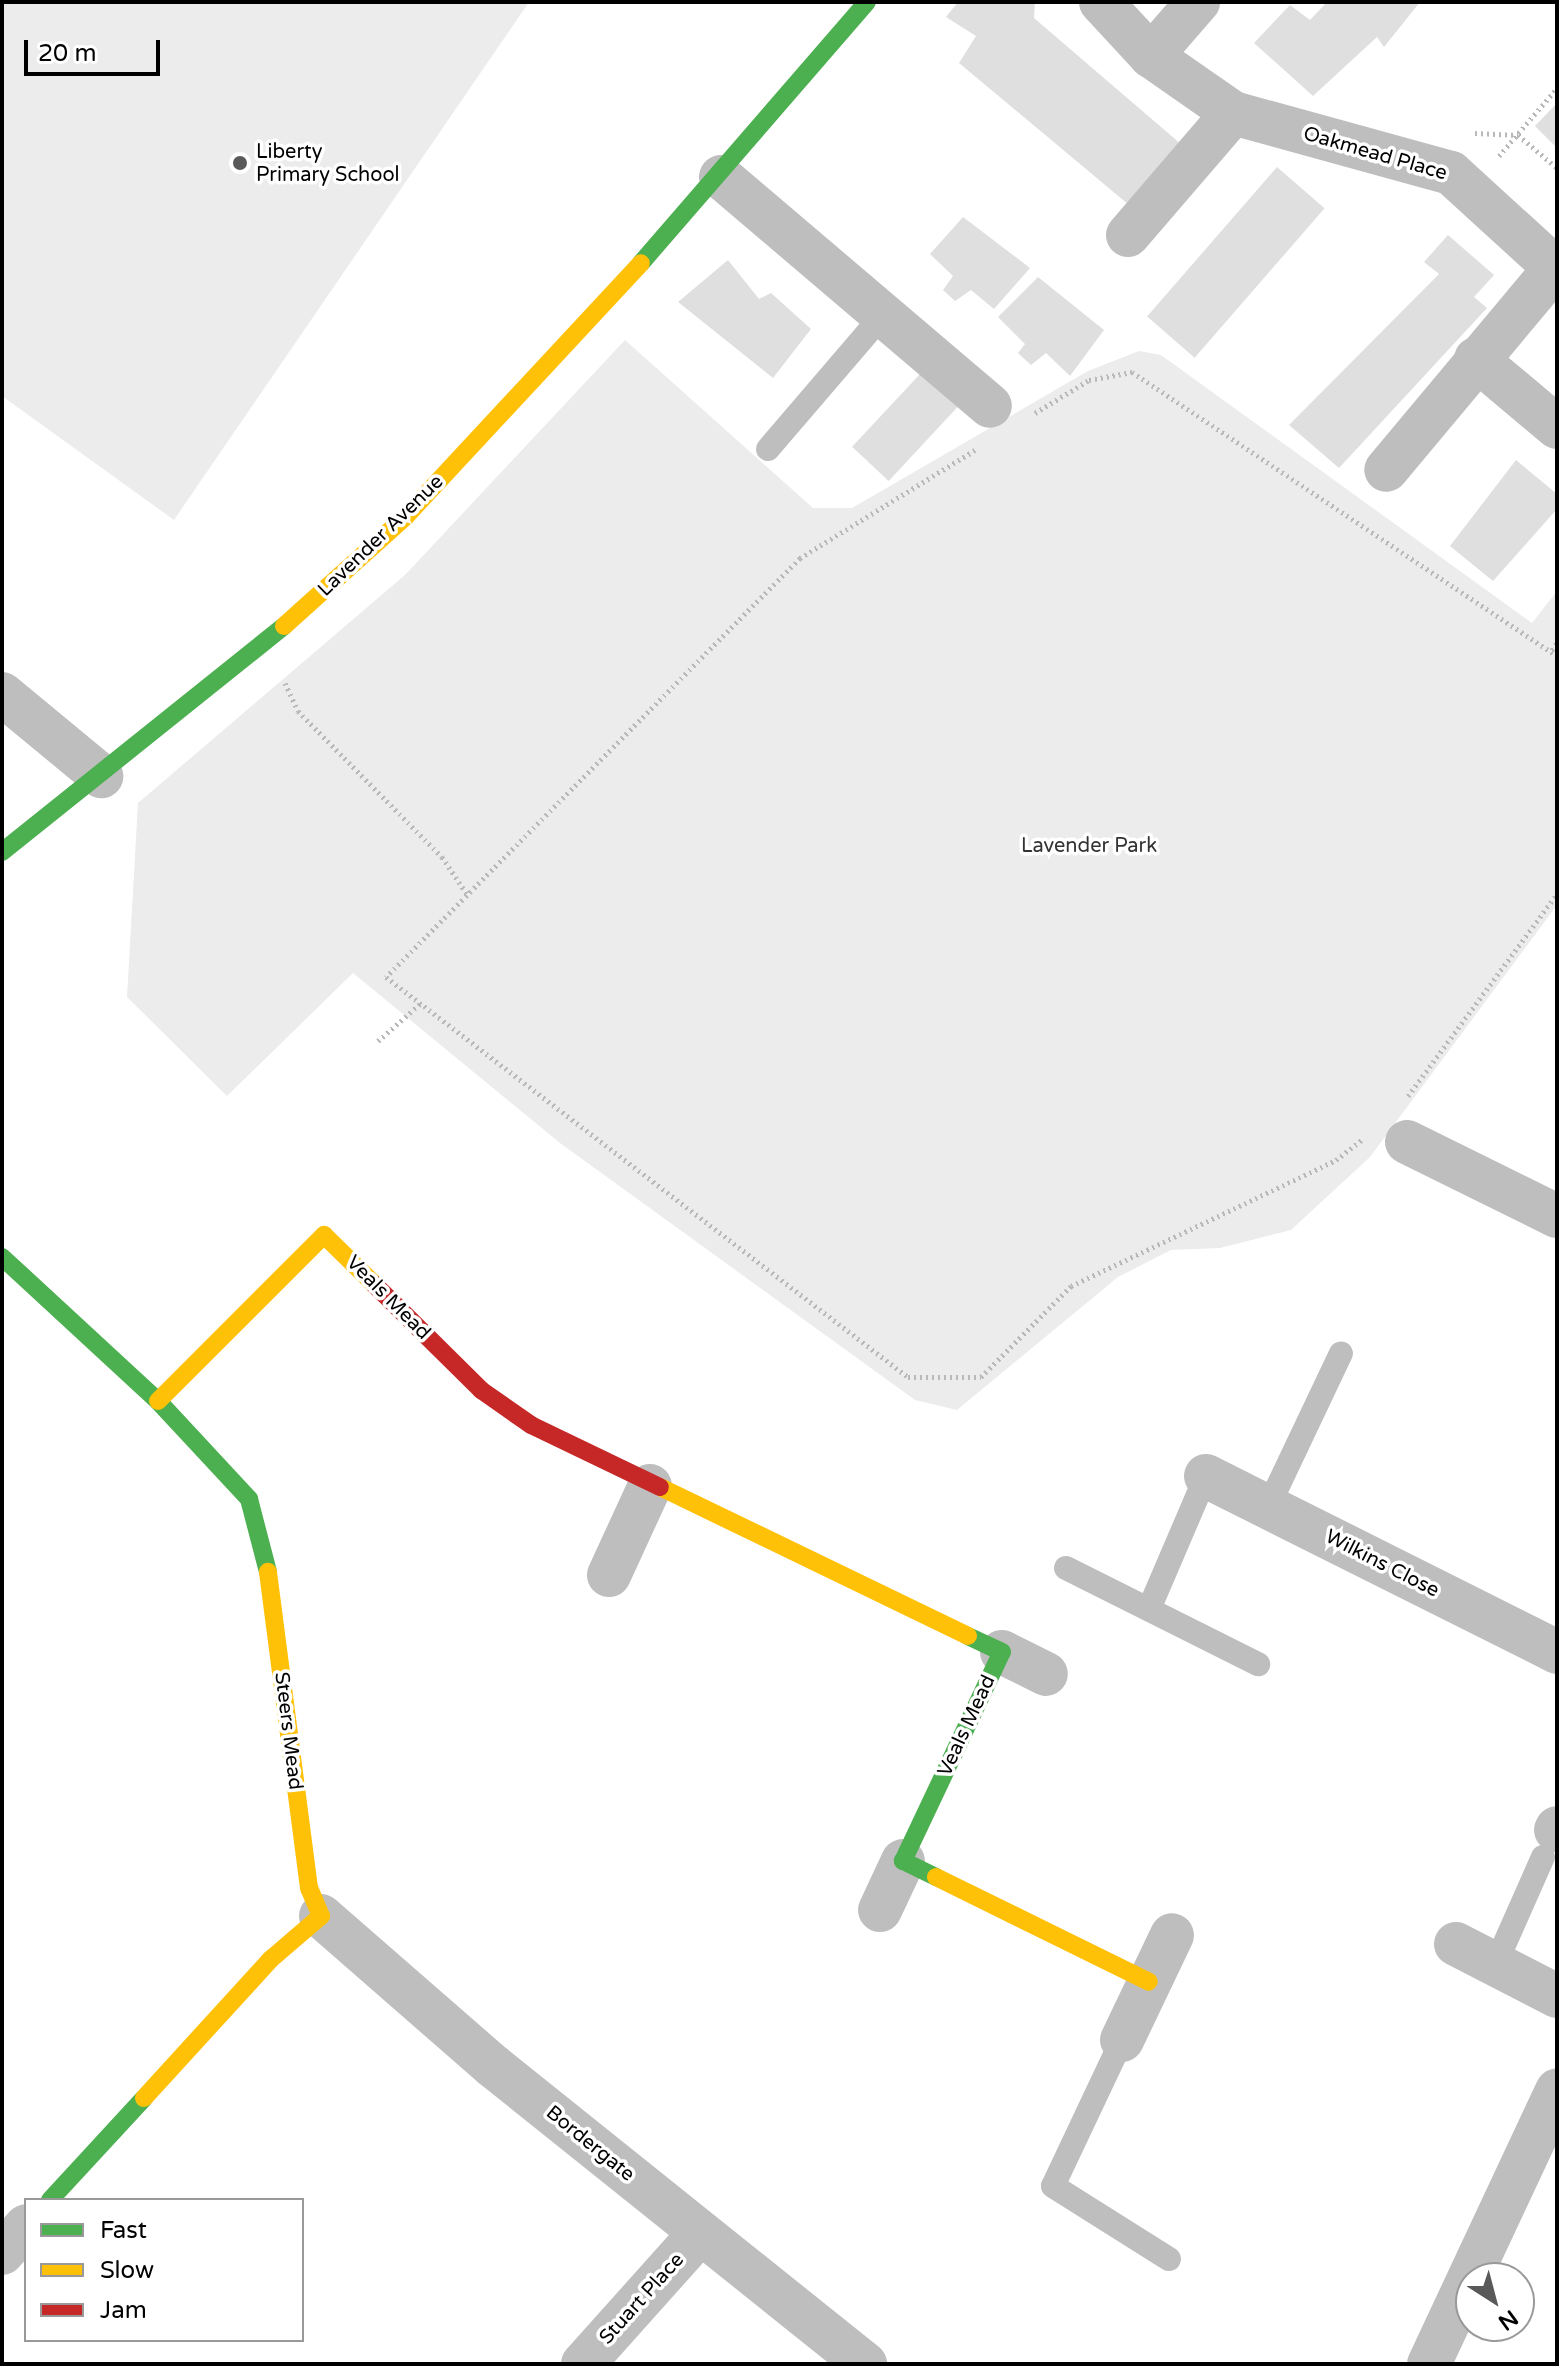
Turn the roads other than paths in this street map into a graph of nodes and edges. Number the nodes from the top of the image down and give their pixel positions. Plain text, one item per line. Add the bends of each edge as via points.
1 (867, 2) edge
2 (1101, 2) edge
3 (1198, 2) edge
4 (1151, 56) junction
5 (1233, 113) junction
6 (721, 177) junction
7 (1128, 235) dead end
8 (881, 317) junction
9 (1476, 359) junction
10 (999, 424) road end
11 (1557, 427) edge
12 (768, 449) dead end
13 (1386, 470) dead end
14 (2, 694) edge
15 (101, 776) junction
16 (2, 852) edge
17 (1394, 1125) road end
18 (1557, 1216) edge
19 (2, 1257) edge
20 (1341, 1353) dead end
21 (158, 1401) junction
22 (1206, 1476) joint
23 (650, 1486) junction
24 (1268, 1507) junction
25 (1066, 1568) dead end
26 (609, 1575) dead end
27 (1149, 1609) junction
28 (1002, 1652) junction
29 (1557, 1652) edge
30 (1258, 1664) dead end
31 (1046, 1674) dead end
32 (1552, 1838) edge
33 (903, 1861) junction
34 (880, 1910) dead end
35 (321, 1916) junction
36 (1172, 1935) dead end
37 (1456, 1944) dead end
38 (1496, 1963) junction
39 (1149, 1982) junction
40 (1557, 1996) edge
41 (1122, 2040) joint
42 (1557, 2091) edge
43 (52, 2198) edge
44 (24, 2228) edge
45 (700, 2233) junction
46 (2, 2253) edge
47 (1169, 2259) dead end
48 (583, 2364) edge
49 (865, 2364) edge
50 (1429, 2364) edge

1 - 6 street, Lavender Avenue
2 - 4 street, Oakmead Place
3 - 4 street
4 - 5 street, Oakmead Place
5 - 7 street
5 - 9 street, Oakmead Place via 1451,173 1555,268
6 - 8 street
6 - 15 street, Lavender Avenue via 406,516 256,650
8 - 10 street
8 - 12 lane
9 - 11 street
9 - 13 street, Oakmead Place
14 - 15 street
15 - 16 street, Lavender Avenue
17 - 18 street
19 - 21 street, Steers Mead
20 - 24 lane
21 - 23 street, Veals Mead via 324,1235 481,1390 531,1425
21 - 35 street, Steers Mead via 235,1479 258,1518 309,1888
22 - 24 street, Wilkins Close
22 - 27 lane
23 - 26 street
23 - 28 street, Veals Mead
24 - 29 street, Wilkins Close
25 - 27 lane
27 - 30 lane
28 - 31 street
28 - 33 street, Veals Mead
32 - 38 lane
33 - 34 street
33 - 39 street
35 - 43 street via 271,1959
35 - 45 street, Bordergate
36 - 39 street
37 - 38 street
38 - 40 street
39 - 41 street
41 - 47 lane via 1053,2186
42 - 50 street
44 - 46 street
45 - 48 street, Stuart Place
45 - 49 street, Bordergate

